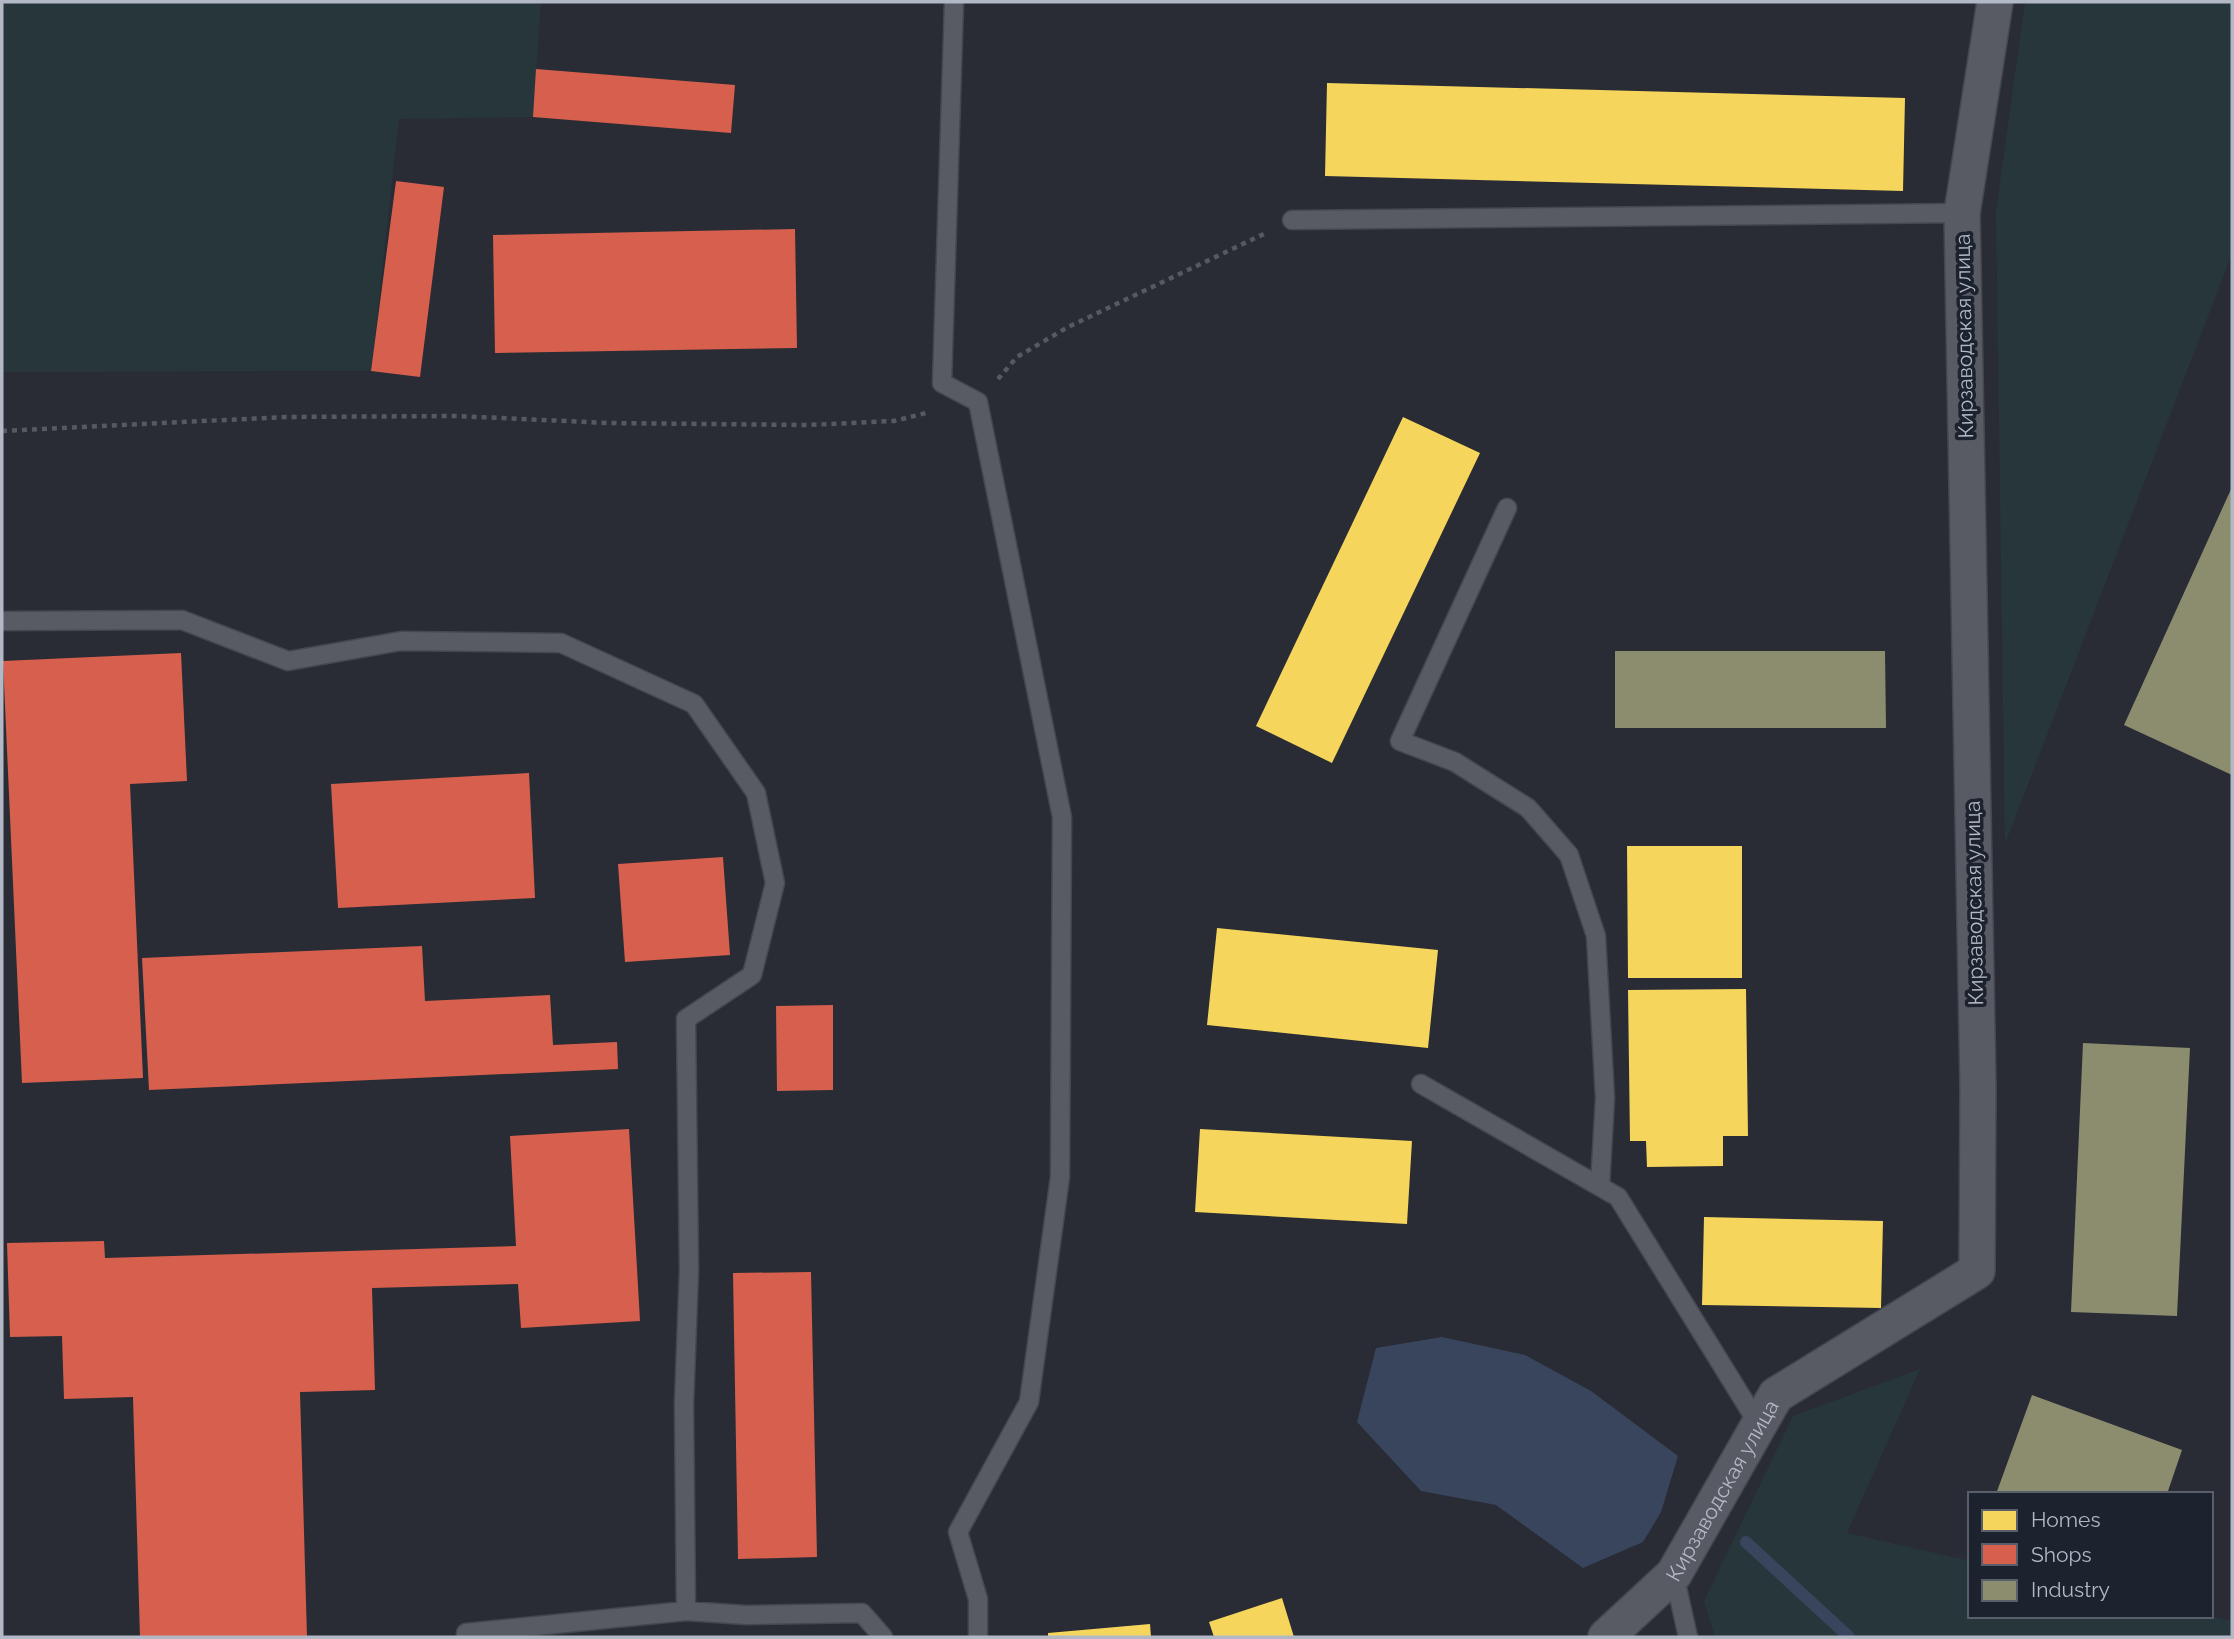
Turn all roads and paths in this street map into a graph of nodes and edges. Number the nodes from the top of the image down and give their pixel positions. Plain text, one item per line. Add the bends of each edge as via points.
1 (953, 2) edge
2 (1995, 2) edge
3 (1962, 213) junction
4 (1292, 220) joint
5 (978, 402) junction
6 (2, 431) edge
7 (1507, 508) dead end
8 (2, 621) edge
9 (1421, 1084) dead end
10 (1600, 1186) junction
11 (1759, 1425) junction
12 (1674, 1574) junction
13 (686, 1611) junction
14 (466, 1637) edge
15 (883, 1637) edge
16 (978, 1637) edge
17 (1606, 1637) edge
18 (1688, 1637) edge

1 - 5 lane via 942,383
2 - 3 street, Кирзаводская улица
3 - 4 lane
3 - 11 street, Кирзаводская улица via 1978,1073 1977,1271 1776,1395
4 - 5 path via 1058,333 1017,357
5 - 6 path via 894,421 808,425 457,416 285,417
5 - 16 lane via 1062,817 1060,1177 1029,1402 958,1532 978,1599
7 - 10 lane via 1400,741 1455,762 1528,808 1569,855 1596,936 1605,1098
8 - 13 lane via 182,620 288,661 401,641 561,643 694,704 756,793 775,883 752,975 686,1018
9 - 10 lane
10 - 11 lane via 1618,1197
11 - 12 street, Кирзаводская улица
12 - 17 street, Кирзаводская улица
12 - 18 lane
13 - 14 lane via 466,1633
13 - 15 lane via 862,1613

